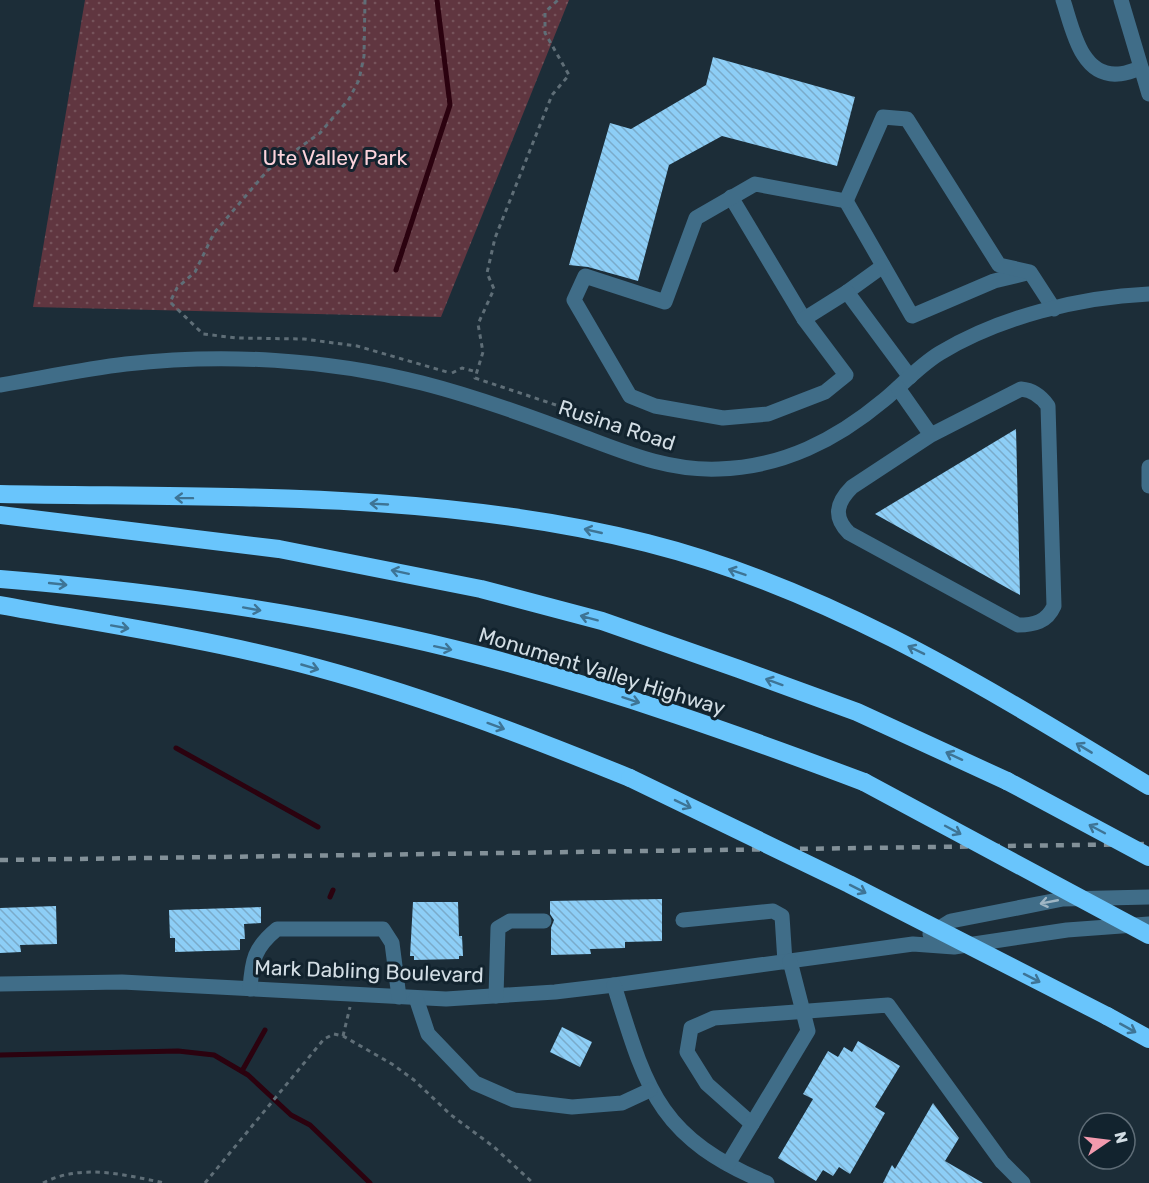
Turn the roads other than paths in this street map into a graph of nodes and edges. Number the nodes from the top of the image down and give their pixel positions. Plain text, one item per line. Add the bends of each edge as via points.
1 (1063, 0) edge
2 (1121, 0) edge
3 (1143, 62) edge
4 (1149, 94) edge
5 (731, 197) junction
6 (846, 201) junction
7 (884, 266) junction
8 (1030, 272) junction
9 (847, 292) junction
10 (1149, 294) edge
11 (1054, 309) junction
12 (804, 319) junction
13 (910, 377) junction
14 (0, 386) edge
15 (898, 388) junction
16 (931, 435) junction
17 (1149, 467) edge
18 (1149, 486) edge
19 (0, 494) edge
20 (0, 515) edge
21 (0, 579) edge
22 (0, 605) edge
23 (1142, 782) edge
24 (1149, 857) edge
25 (1149, 897) edge
26 (683, 920) dead end
27 (544, 921) dead end
28 (1149, 924) edge
29 (1149, 935) edge
30 (913, 944) junction
31 (788, 961) junction
32 (0, 984) edge
33 (614, 985) junction
34 (250, 989) junction
35 (496, 996) junction
36 (399, 997) junction
37 (416, 998) junction
38 (803, 1012) junction
39 (1149, 1039) edge
40 (650, 1090) junction
41 (752, 1124) junction
42 (728, 1164) junction
43 (767, 1183) edge
44 (1022, 1183) edge

1 - 3 street via 1084,56 1100,69 1117,75
2 - 3 street
3 - 4 street
5 - 6 street via 755,184
5 - 12 street
5 - 12 street via 696,218 665,302 585,276 574,300 630,396 655,406 723,418 768,414 825,392 846,375
6 - 7 street
6 - 8 street via 884,117 907,119 999,265
7 - 8 street via 912,316 994,281
7 - 9 street
8 - 11 street
9 - 12 street
9 - 13 street
10 - 11 street, Rusina Road
11 - 13 street, Rusina Road via 967,339 937,355
13 - 15 street, Rusina Road
14 - 15 street, Rusina Road via 95,368 180,360 313,364 424,384 621,452 688,469 751,466 814,448
15 - 16 street
16 - 16 street via 1021,388 1043,399 1047,406 1054,606 1043,620 1018,625 849,533 840,524 837,516 842,497 852,487
17 - 18 street
23 -> 19 highway via 933,658 828,606 650,544 555,522 457,509 350,502
24 -> 20 highway, Monument Valley Highway, bridge via 1007,781 856,712 602,621 374,566 279,549
21 -> 29 highway, Monument Valley Highway, bridge via 212,602 332,623 481,656 699,722 864,782
22 -> 39 highway, bridge via 299,663 407,694 545,743 630,778 849,884
25 -> 30 street, Mark Dabling Boulevard via 1063,899 951,921
26 - 31 street via 773,911 782,916
27 - 35 street via 510,921 498,928
28 - 30 street, Mark Dabling Boulevard via 1067,930 954,947
30 - 31 street, Mark Dabling Boulevard
31 - 33 street, Mark Dabling Boulevard
31 - 38 street
32 - 34 street, Mark Dabling Boulevard via 122,982
33 - 35 street, Mark Dabling Boulevard
33 - 40 street
34 - 36 street, Mark Dabling Boulevard
34 - 36 street via 252,958 276,929 384,929 392,943
35 - 37 street, Mark Dabling Boulevard
36 - 37 street, Mark Dabling Boulevard
37 - 40 street via 428,1034 475,1083 514,1100 572,1107 622,1103
38 - 41 street via 808,1031
38 - 41 street via 714,1018 691,1028 687,1052 707,1084
38 - 44 street via 888,1005 1002,1162
40 - 42 street via 684,1133 704,1151
41 - 42 street
42 - 43 street

